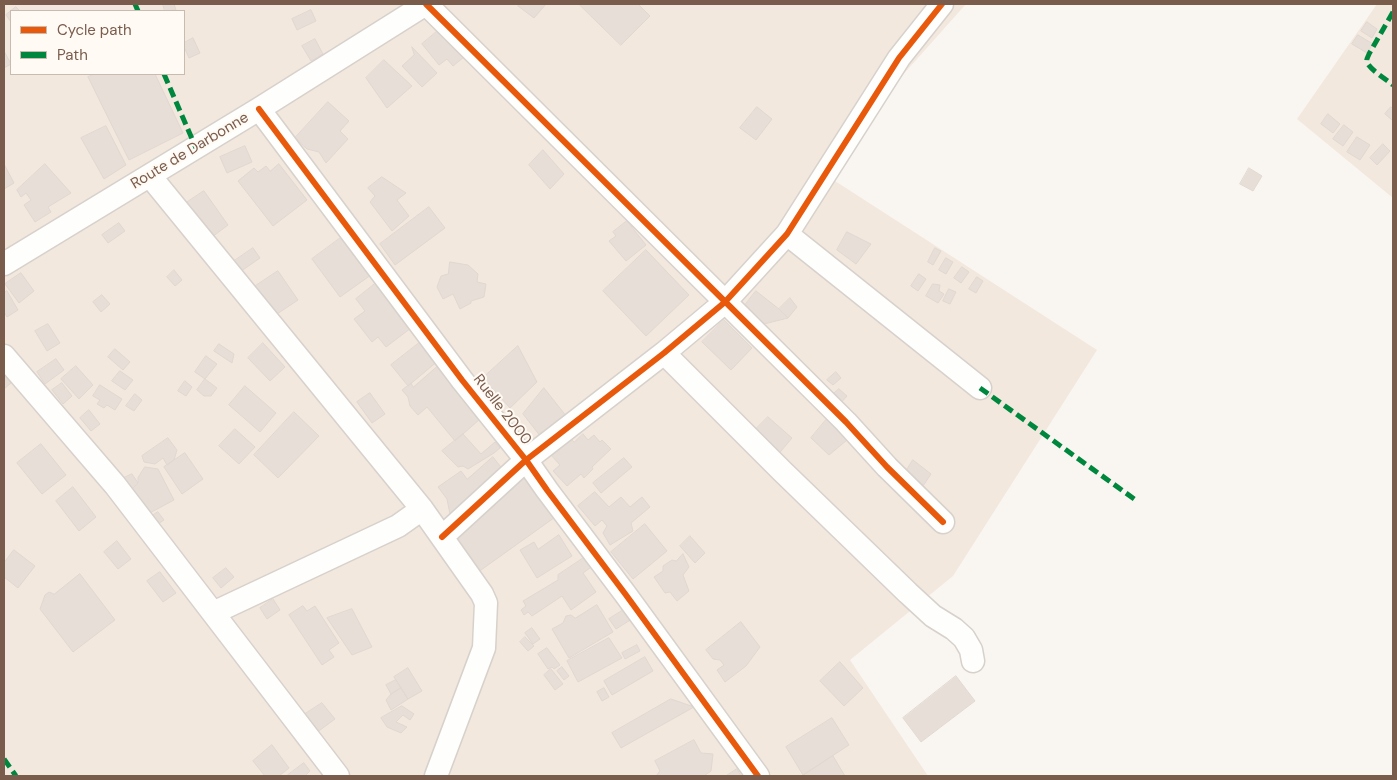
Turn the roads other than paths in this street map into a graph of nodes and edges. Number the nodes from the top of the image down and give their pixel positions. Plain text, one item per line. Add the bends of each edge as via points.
1 (426, 4) edge
2 (942, 4) edge
3 (259, 109) junction
4 (150, 176) junction
5 (787, 234) junction
6 (4, 264) edge
7 (725, 302) junction
8 (664, 353) junction
9 (4, 356) edge
10 (980, 388) dead end
11 (526, 460) junction
12 (422, 510) junction
13 (943, 522) dead end
14 (442, 537) junction
15 (213, 613) junction
16 (973, 661) dead end
17 (338, 776) edge
18 (436, 776) edge
19 (758, 776) edge

1 - 3 street, Route de Darbonne
1 - 7 street
2 - 5 street via 899,58
3 - 4 street, Route de Darbonne
3 - 11 street, Ruelle 2000
4 - 6 street, Route de Darbonne
4 - 12 street
5 - 7 street
5 - 10 street
7 - 8 street
7 - 13 street
8 - 11 street
8 - 16 street via 908,593 964,638
9 - 15 street via 115,485
11 - 14 street
11 - 19 street, Ruelle 2000
12 - 14 street
12 - 15 street via 398,526
14 - 18 street via 482,594 486,614 484,648
15 - 17 street

